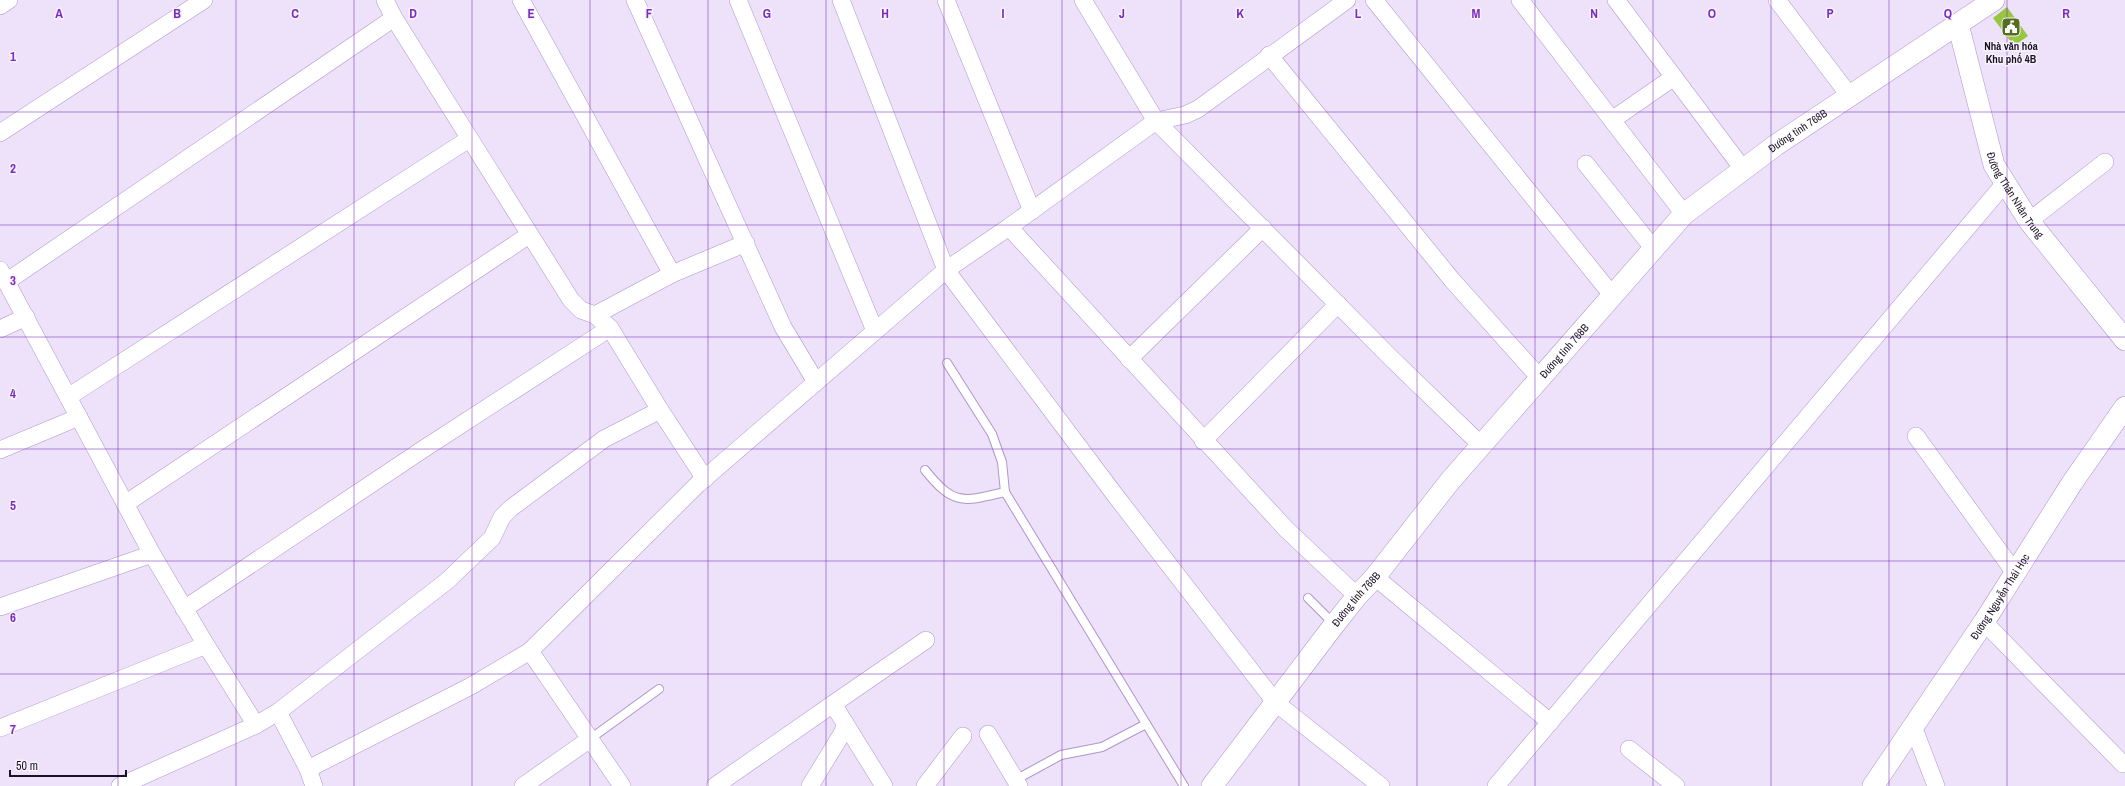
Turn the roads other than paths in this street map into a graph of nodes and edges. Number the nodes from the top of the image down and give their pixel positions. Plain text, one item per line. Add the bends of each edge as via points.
1 (9, 0) edge
2 (204, 0) edge
3 (384, 0) edge
4 (521, 0) edge
5 (635, 0) edge
6 (738, 0) edge
7 (841, 0) edge
8 (946, 0) edge
9 (1083, 0) edge
10 (1374, 0) edge
11 (1520, 0) edge
12 (1616, 0) edge
13 (1777, 0) edge
14 (1994, 0) edge
15 (1344, 1) edge
16 (0, 6) edge
17 (394, 18) junction
18 (1958, 24) junction
19 (1269, 55) junction
20 (1674, 77) junction
21 (1850, 95) junction
22 (1612, 120) junction
23 (1156, 121) junction
24 (0, 133) edge
25 (469, 139) junction
26 (2105, 162) dead end
27 (1586, 164) dead end
28 (1743, 169) junction
29 (2005, 183) junction
30 (1032, 211) junction
31 (1684, 214) junction
32 (2030, 220) junction
33 (1009, 227) junction
34 (1263, 228) junction
35 (529, 235) junction
36 (746, 243) junction
37 (1653, 248) junction
38 (946, 270) junction
39 (672, 274) junction
40 (3, 276) edge
41 (1612, 295) junction
42 (1338, 304) junction
43 (595, 316) junction
44 (26, 317) junction
45 (610, 328) junction
46 (0, 329) edge
47 (875, 331) junction
48 (2125, 340) edge
49 (1129, 359) junction
50 (947, 363) dead end
51 (1540, 378) junction
52 (816, 382) junction
53 (68, 397) junction
54 (2125, 407) edge
55 (660, 410) junction
56 (79, 418) junction
57 (1916, 436) dead end
58 (1203, 441) junction
59 (1480, 444) junction
60 (0, 450) edge
61 (925, 470) dead end
62 (705, 478) junction
63 (1005, 492) junction
64 (125, 504) junction
65 (152, 554) junction
66 (2015, 573) junction
67 (1375, 577) junction
68 (1357, 596) junction
69 (1308, 598) dead end
70 (0, 607) edge
71 (184, 609) junction
72 (1984, 622) junction
73 (1334, 625) junction
74 (926, 640) dead end
75 (206, 646) junction
76 (530, 651) junction
77 (659, 689) dead end
78 (1276, 703) junction
79 (833, 704) junction
80 (278, 712) junction
81 (1550, 722) junction
82 (845, 723) junction
83 (1146, 724) junction
84 (256, 725) junction
85 (1913, 726) junction
86 (0, 728) edge
87 (988, 734) dead end
88 (962, 736) dead end
89 (590, 739) junction
90 (1629, 748) dead end
91 (2123, 764) dead end
92 (308, 769) junction
93 (1017, 783) edge
94 (120, 786) edge
95 (314, 786) edge
96 (523, 786) edge
97 (622, 786) edge
98 (715, 786) edge
99 (810, 786) edge
100 (884, 786) edge
101 (925, 786) edge
102 (1184, 786) edge
103 (1212, 786) edge
104 (1381, 786) edge
105 (1496, 786) edge
106 (1676, 786) edge
107 (1874, 786) edge
108 (1936, 786) edge

1 - 16 street
2 - 24 street
3 - 17 street
4 - 39 street
5 - 36 street
6 - 47 street
7 - 38 street
8 - 30 street
9 - 23 street
10 - 41 street
11 - 22 street
12 - 20 street
13 - 21 street
14 - 18 street, Đường tỉnh 768B
15 - 19 street
17 - 25 street
17 - 40 street
18 - 21 street, Đường tỉnh 768B
18 - 29 street, Đường Thân Nhân Trung via 1994,165
19 - 23 street via 1198,108 1185,115
19 - 51 street via 1452,280
20 - 22 street
20 - 28 street
21 - 28 street, Đường tỉnh 768B
22 - 31 street
23 - 30 street
23 - 34 street
25 - 35 street
25 - 53 street
26 - 32 street
27 - 37 street
28 - 31 street, Đường tỉnh 768B
29 - 32 street, Đường Thân Nhân Trung
29 - 81 street
30 - 33 street
31 - 37 street, Đường tỉnh 768B
32 - 48 street, Đường Thân Nhân Trung
33 - 38 street
33 - 49 street
34 - 42 street
34 - 49 street
35 - 43 street via 571,300 581,310
35 - 64 street
36 - 39 street
36 - 52 street via 783,326
37 - 41 street, Đường tỉnh 768B
38 - 47 street
38 - 78 street via 1115,496
39 - 43 street
40 - 44 street
41 - 51 street, Đường tỉnh 768B
42 - 58 street
42 - 59 street
43 - 45 street
44 - 46 street
44 - 53 street
45 - 55 street
45 - 71 street
47 - 52 street
49 - 58 street
50 - 63 lane via 992,434 1002,462
51 - 59 street, Đường tỉnh 768B
52 - 62 street
53 - 56 street
54 - 66 street, Đường Nguyễn Thái Học via 2072,483
55 - 62 street
55 - 80 street via 604,439 511,508 502,517 492,538 448,581
56 - 60 street
56 - 64 street
57 - 66 street
58 - 68 street via 1286,529
59 - 67 street, Đường tỉnh 768B
61 - 63 lane via 956,499 975,499
62 - 76 street
63 - 83 lane
64 - 65 street
65 - 70 street
65 - 71 street
66 - 72 street, Đường Nguyễn Thái Học
67 - 68 street, Đường tỉnh 768B
67 - 81 street
68 - 73 street, Đường tỉnh 768B
69 - 73 lane
71 - 75 street
72 - 85 street, Đường Nguyễn Thái Học
72 - 91 street
73 - 78 street, Đường tỉnh 768B
74 - 79 street
75 - 84 street
75 - 86 street
76 - 89 street
76 - 92 street via 471,686
77 - 89 lane
78 - 103 street, Đường tỉnh 768B
78 - 104 street
79 - 82 street
79 - 98 street
80 - 84 street
80 - 92 street
81 - 105 street
82 - 99 street via 843,732
82 - 100 street
83 - 93 lane via 1102,747 1061,756
83 - 102 lane
84 - 94 street
85 - 107 street, Đường Nguyễn Thái Học
85 - 108 street
87 - 93 street
88 - 101 street
89 - 96 street
89 - 97 street
90 - 106 street
92 - 95 street

